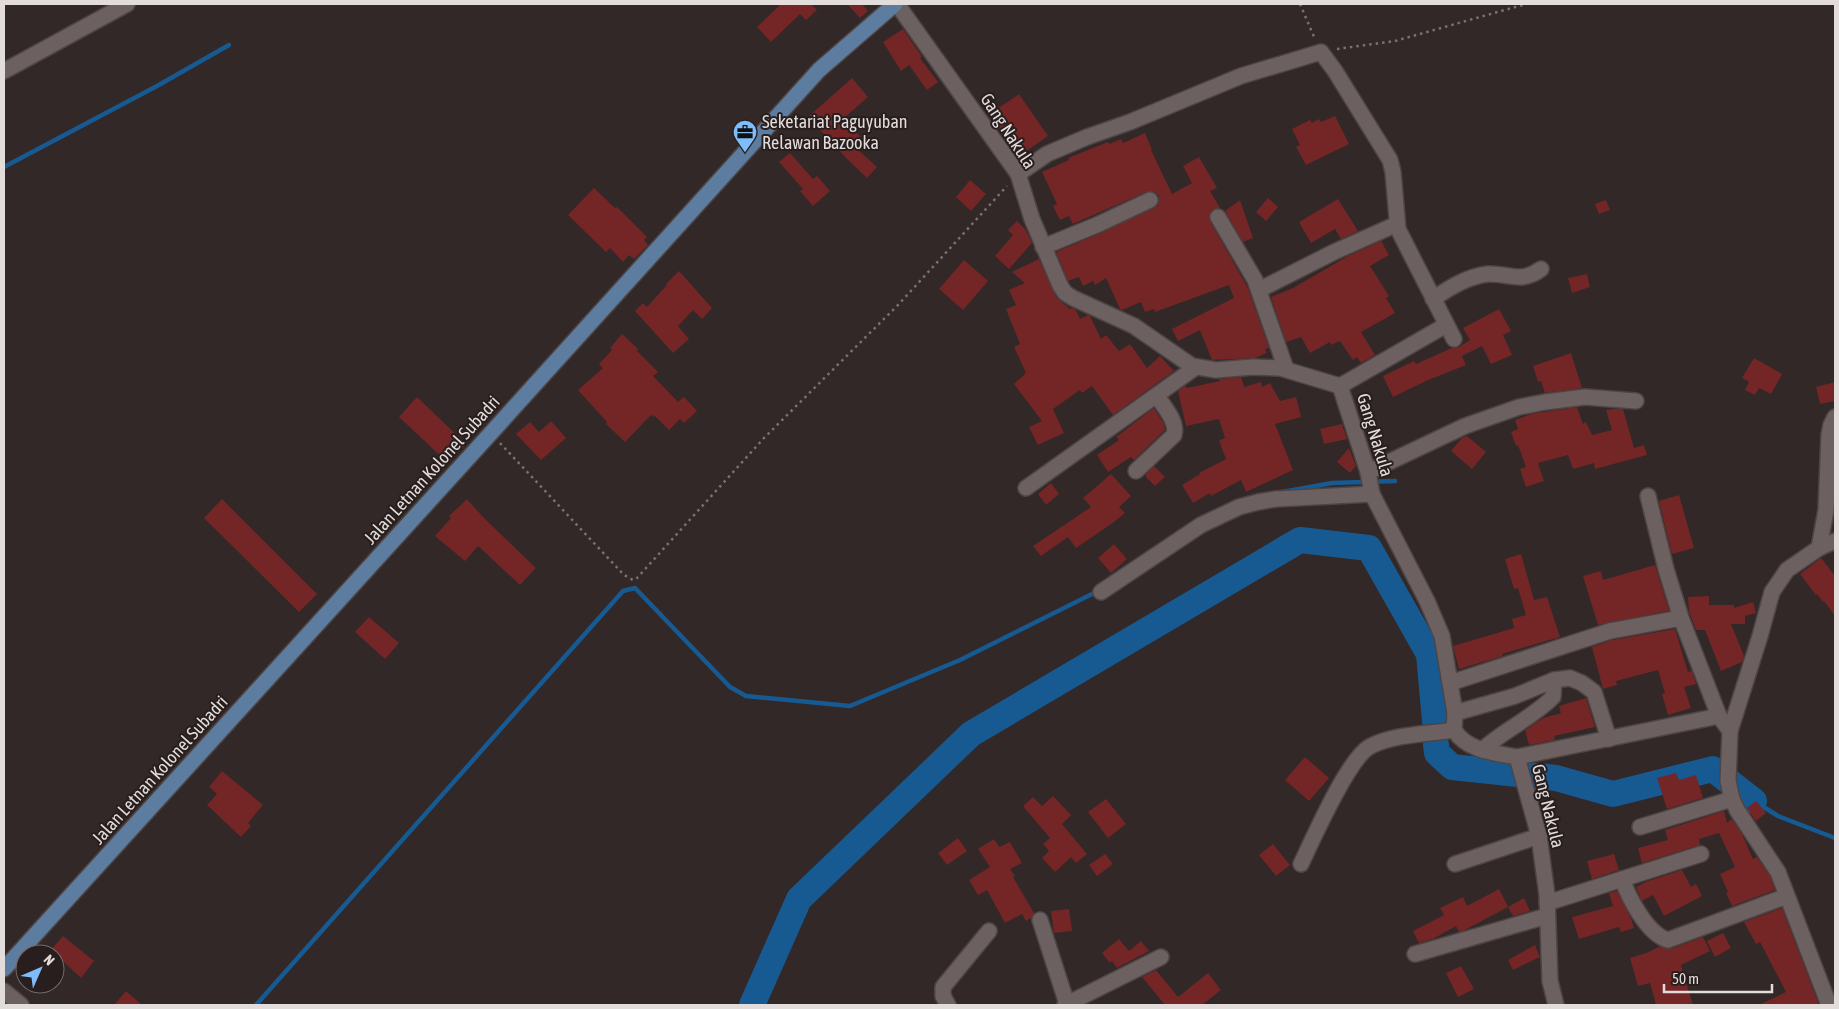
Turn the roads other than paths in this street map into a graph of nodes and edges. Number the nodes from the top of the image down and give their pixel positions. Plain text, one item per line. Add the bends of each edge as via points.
1 (127, 4) edge
2 (896, 4) edge
3 (4, 71) edge
4 (1018, 174) junction
5 (1150, 200) dead end
6 (1218, 217) dead end
7 (1397, 224) junction
8 (1043, 247) junction
9 (1541, 269) dead end
10 (1259, 290) junction
11 (1433, 299) junction
12 (1446, 325) junction
13 (1454, 339) dead end
14 (1196, 367) junction
15 (1286, 370) junction
16 (1340, 386) junction
17 (1157, 396) junction
18 (1636, 401) dead end
19 (1835, 418) edge
20 (1136, 472) dead end
21 (1370, 483) junction
22 (1026, 488) dead end
23 (1648, 496) dead end
24 (1835, 541) edge
25 (1819, 548) junction
26 (1101, 592) dead end
27 (1681, 618) junction
28 (1554, 680) junction
29 (1450, 683) junction
30 (1455, 713) junction
31 (1719, 716) junction
32 (1454, 730) junction
33 (1730, 731) junction
34 (1609, 739) junction
35 (1482, 750) junction
36 (1520, 767) junction
37 (1732, 799) junction
38 (1640, 827) dead end
39 (1539, 836) junction
40 (1702, 854) dead end
41 (1301, 864) dead end
42 (1455, 864) dead end
43 (1622, 879) junction
44 (1787, 896) junction
45 (1547, 910) junction
46 (1040, 920) dead end
47 (989, 931) dead end
48 (1415, 954) dead end
49 (1161, 957) dead end
50 (4, 968) edge
51 (4, 991) edge
52 (1830, 1001) edge
53 (21, 1005) edge
54 (948, 1005) edge
55 (1066, 1005) edge
56 (1556, 1005) edge

1 - 3 street
2 - 4 street, Gang Nakula
2 - 50 main road, Jalan Letnan Kolonel Subadri via 819,70
4 - 7 street via 1047,154 1087,137 1241,76 1321,52 1390,160
4 - 8 street, Gang Nakula
5 - 8 street
6 - 10 street
7 - 10 street
7 - 11 street
8 - 14 street, Gang Nakula via 1065,293 1134,326
9 - 11 street via 1526,277 1487,274 1454,285
10 - 15 street
11 - 12 street
12 - 13 street
12 - 16 street
14 - 15 street, Gang Nakula via 1216,370 1253,366
14 - 17 street
15 - 16 street, Gang Nakula
16 - 21 street, Gang Nakula
17 - 20 street via 1170,415 1176,432
17 - 22 street
18 - 21 street via 1585,397 1519,408 1465,426
19 - 25 street via 1829,435 1826,510
21 - 26 street via 1238,507 1201,525
21 - 29 street, Gang Nakula via 1442,636
23 - 27 street
24 - 25 street
25 - 33 street via 1787,570 1772,592
27 - 29 street via 1610,631
27 - 31 street
28 - 30 street via 1515,696
28 - 34 street via 1570,678 1594,692
28 - 35 street via 1553,697 1541,709
29 - 30 street, Gang Nakula
30 - 32 street, Gang Nakula
31 - 33 street
31 - 34 street
32 - 35 street, Gang Nakula via 1464,743
32 - 41 street via 1383,740 1368,747 1343,781
33 - 37 street via 1728,781
34 - 36 street
35 - 36 street, Gang Nakula
36 - 39 street, Gang Nakula
37 - 38 street
37 - 44 street via 1778,872
39 - 42 street
39 - 45 street, Gang Nakula
40 - 43 street
43 - 44 street via 1632,902 1657,934 1668,940
43 - 45 street
44 - 52 street
45 - 48 street
45 - 56 street, Gang Nakula via 1550,981
46 - 55 street
47 - 54 street via 942,987
49 - 55 street
51 - 53 street

